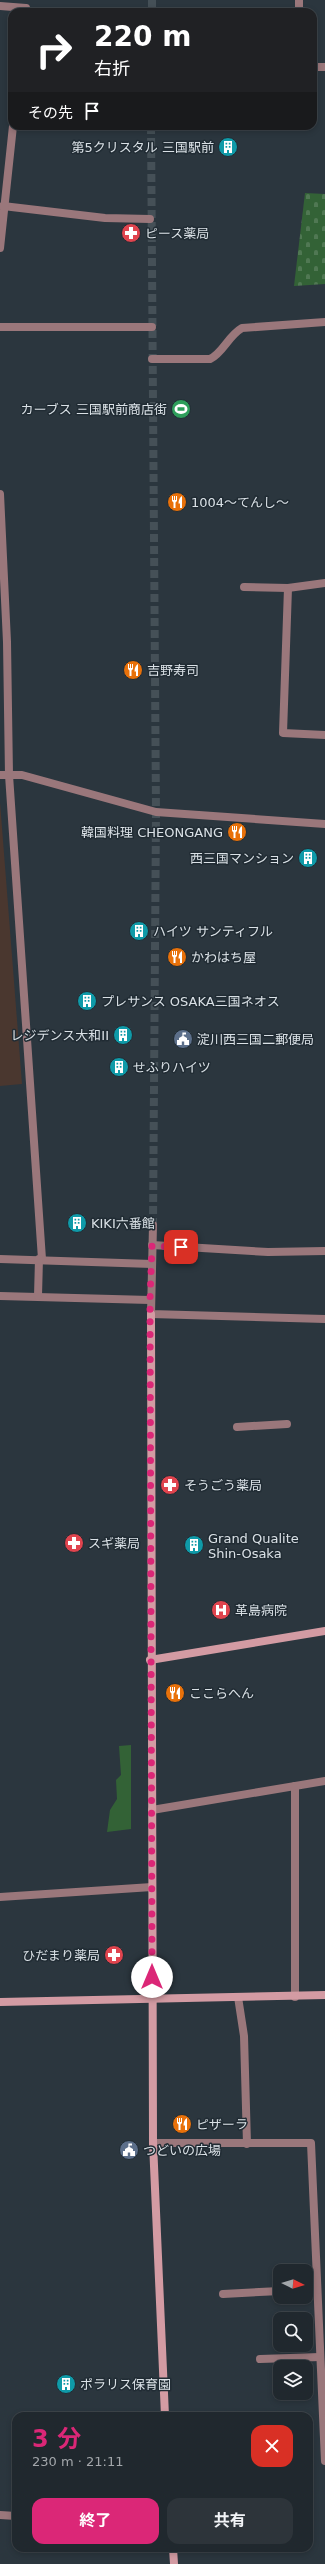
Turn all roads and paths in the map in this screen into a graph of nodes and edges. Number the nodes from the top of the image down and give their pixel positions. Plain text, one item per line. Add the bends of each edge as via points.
1 (0, 6) edge
2 (26, 7) edge
3 (12, 130) edge
4 (2, 211) edge
5 (150, 219) dead end
6 (0, 248) edge
7 (325, 322) edge
8 (0, 327) edge
9 (152, 327) dead end
10 (152, 360) dead end
11 (0, 494) edge
12 (325, 583) edge
13 (244, 587) dead end
14 (288, 588) junction
15 (4, 695) edge
16 (325, 735) edge
17 (9, 775) junction
18 (0, 776) edge
19 (325, 824) edge
20 (153, 1225) tunnel mouth
21 (152, 1246) junction
22 (325, 1251) edge
23 (0, 1259) edge
24 (40, 1259) junction
25 (152, 1264) junction
26 (0, 1296) edge
27 (38, 1296) junction
28 (150, 1300) junction
29 (151, 1314) junction
30 (325, 1320) edge
31 (287, 1424) dead end
32 (237, 1427) dead end
33 (325, 1631) edge
34 (150, 1660) junction
35 (325, 1781) edge
36 (295, 1786) junction
37 (152, 1810) junction
38 (152, 1887) junction
39 (0, 1897) edge
40 (325, 1995) edge
41 (152, 1997) junction
42 (238, 1997) junction
43 (296, 1997) junction
44 (0, 2002) edge
45 (153, 2143) junction
46 (247, 2144) junction
47 (313, 2290) edge
48 (317, 2290) junction
49 (273, 2291) edge
50 (223, 2294) dead end
51 (320, 2357) junction
52 (260, 2359) dead end
53 (165, 2412) edge
54 (325, 2461) edge
55 (0, 2515) edge
56 (12, 2516) edge
57 (173, 2552) edge
58 (174, 2564) edge

1 - 2 street
3 - 4 street
4 - 5 street
4 - 6 street
7 - 10 street via 242,328 210,359
8 - 9 street
11 - 15 street
12 - 14 street
13 - 14 street
14 - 16 street via 283,733
15 - 17 street
17 - 18 street
17 - 19 street via 22,775 156,812
17 - 24 street
20 - 21 street
21 - 22 street via 268,1252
21 - 25 street
23 - 24 street
24 - 25 street
24 - 27 street
25 - 28 street
26 - 27 street
27 - 28 street
28 - 29 street
29 - 30 street
29 - 34 street
31 - 32 street
33 - 34 street
34 - 37 street
35 - 36 street
36 - 37 street
36 - 43 street
37 - 38 street
38 - 39 street
38 - 41 street
40 - 43 street
41 - 42 street
41 - 44 street
41 - 45 street
42 - 43 street
42 - 46 street via 244,2036
45 - 46 street
45 - 53 street
46 - 48 street via 311,2143
47 - 48 street
48 - 51 street
49 - 50 street
51 - 52 street
51 - 54 street
55 - 56 street
57 - 58 street

